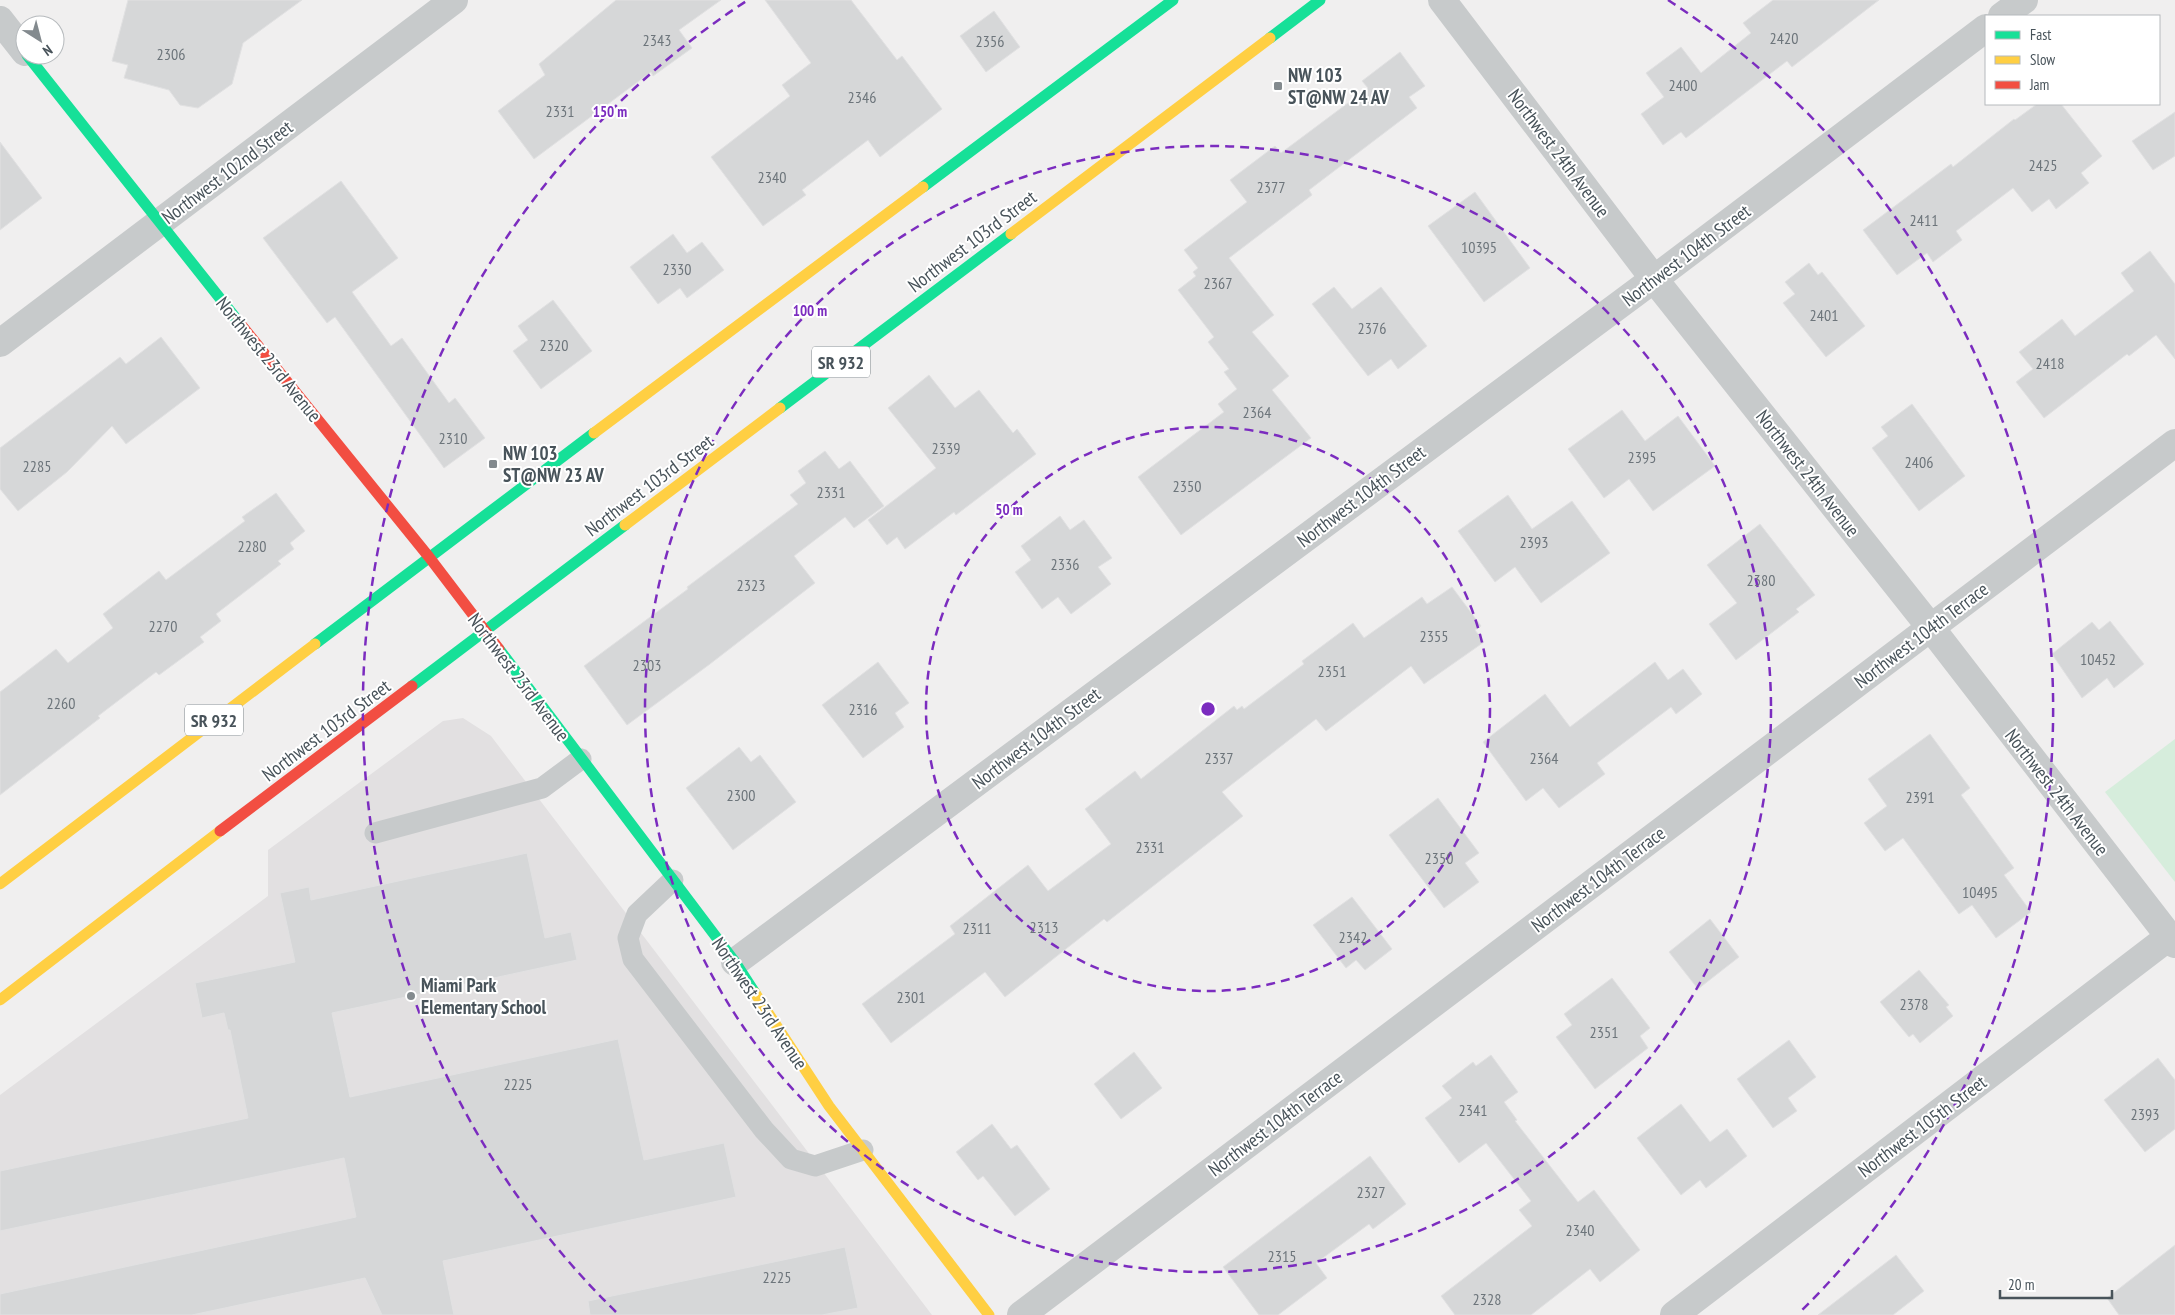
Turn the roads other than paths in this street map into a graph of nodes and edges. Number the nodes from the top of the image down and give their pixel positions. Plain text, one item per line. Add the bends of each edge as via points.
1 (454, 0) edge
2 (1173, 0) edge
3 (1320, 0) edge
4 (1442, 0) edge
5 (2024, 0) edge
6 (2003, 15) edge
7 (0, 20) edge
8 (1985, 29) edge
9 (15, 40) edge
10 (35, 65) edge
11 (159, 223) junction
12 (1654, 279) junction
13 (0, 343) edge
14 (2175, 443) edge
15 (429, 557) junction
16 (1930, 628) junction
17 (485, 631) junction
18 (581, 759) junction
19 (375, 833) dead end
20 (673, 880) junction
21 (0, 884) edge
22 (2172, 940) edge
23 (735, 962) junction
24 (0, 1000) edge
25 (863, 1150) junction
26 (989, 1315) edge
27 (1020, 1315) edge
28 (1674, 1315) edge

1 - 11 street, Northwest 102nd Street
2 - 15 main road, SR 932
3 - 17 main road, Northwest 103rd Street / SR 932
4 - 12 street, Northwest 24th Avenue
5 - 6 street
7 - 9 street, Northwest 23rd Avenue
8 - 12 street, Northwest 104th Street
10 - 11 main road, Northwest 23rd Avenue
11 - 13 street, Northwest 102nd Street
11 - 15 main road, Northwest 23rd Avenue
12 - 16 street, Northwest 24th Avenue
12 - 23 street, Northwest 104th Street
14 - 16 street, Northwest 104th Terrace
15 - 17 main road, Northwest 23rd Avenue
15 - 21 main road, SR 932
16 - 22 street, Northwest 24th Avenue
16 - 27 street, Northwest 104th Terrace
17 - 18 main road, Northwest 23rd Avenue
17 - 24 main road, Northwest 103rd Street / SR 932
18 - 19 lane via 542,788
18 - 20 main road, Northwest 23rd Avenue
20 - 23 main road, Northwest 23rd Avenue
20 - 25 lane via 638,914 628,938 633,959 764,1130 791,1159 815,1166
22 - 28 street, Northwest 105th Street
23 - 25 main road, Northwest 23rd Avenue via 829,1106
25 - 26 main road, Northwest 23rd Avenue

